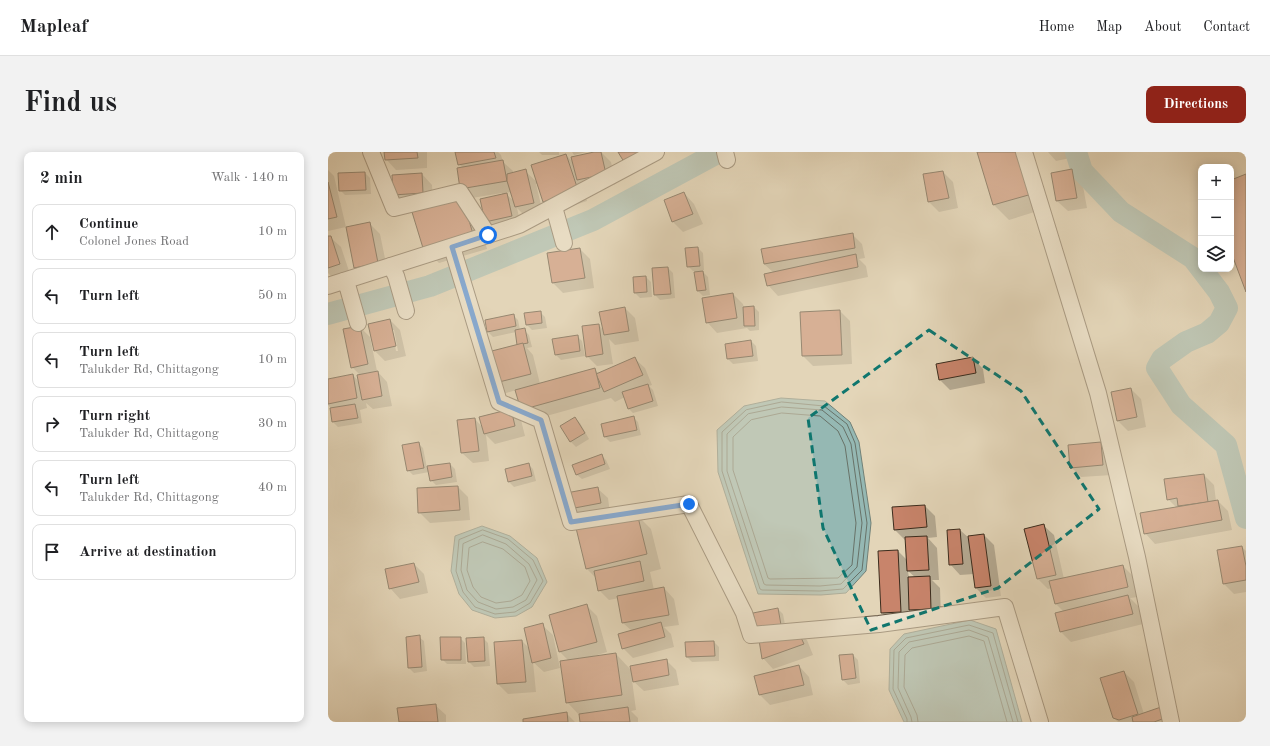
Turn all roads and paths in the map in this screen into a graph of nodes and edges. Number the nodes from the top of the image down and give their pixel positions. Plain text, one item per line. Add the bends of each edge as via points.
1 (371, 152) edge
2 (656, 152) edge
3 (1024, 152) edge
4 (554, 208) junction
5 (488, 235) junction
6 (564, 243) dead end
7 (454, 251) junction
8 (394, 271) junction
9 (346, 284) junction
10 (328, 286) edge
11 (406, 311) dead end
12 (358, 323) dead end
13 (1040, 722) edge
14 (1171, 722) edge

1 - 5 street via 394,208 460,192
2 - 4 street
3 - 14 street via 1098,393 1137,557
4 - 5 street via 519,225
4 - 6 street
5 - 7 street
7 - 8 street
7 - 13 street via 499,402 541,420 571,522 689,504 744,613 751,636 879,624 1005,607
8 - 9 street
8 - 11 street
9 - 10 street
9 - 12 street

